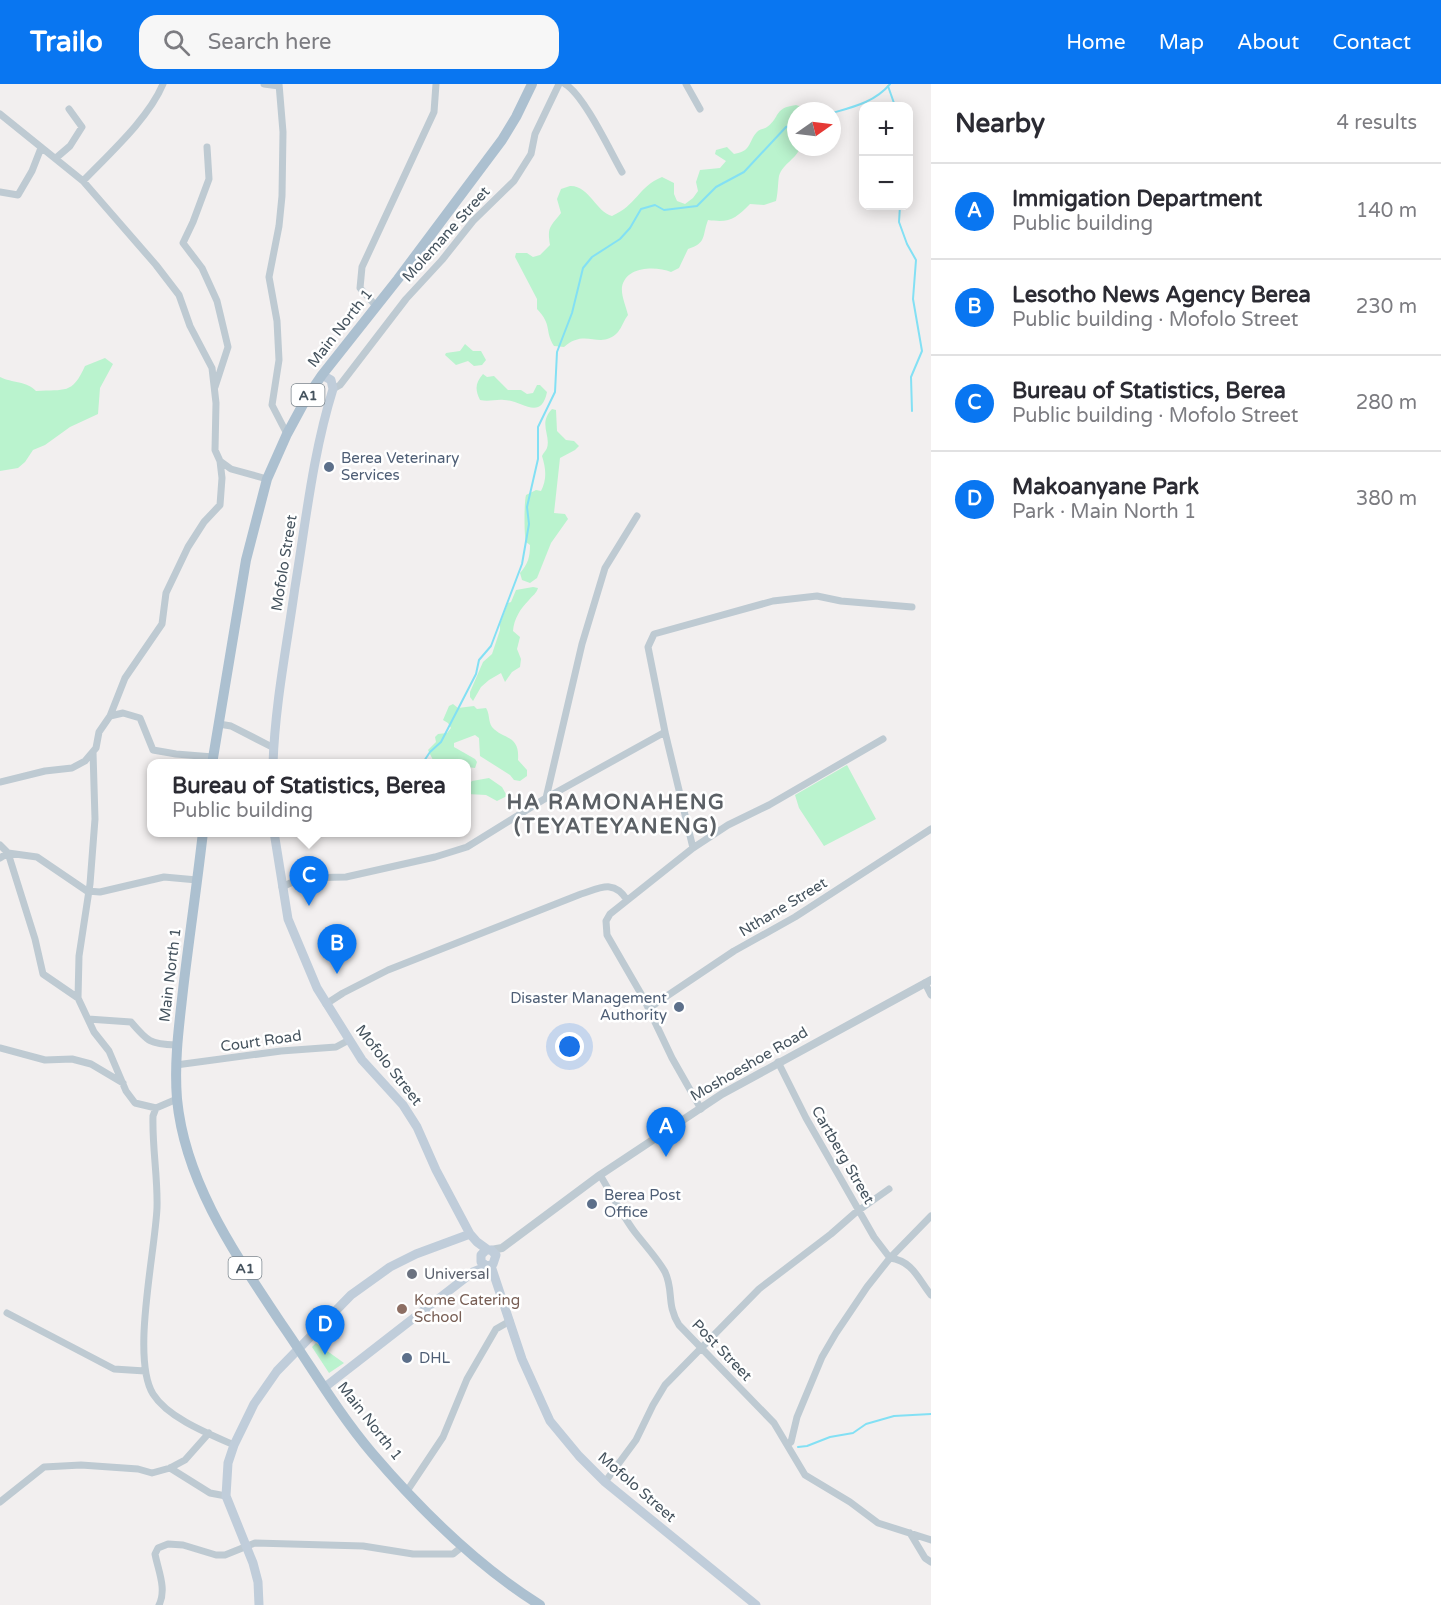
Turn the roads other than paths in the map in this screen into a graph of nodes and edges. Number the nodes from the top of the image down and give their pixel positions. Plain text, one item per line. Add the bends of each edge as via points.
1 (163, 84) edge
2 (264, 84) edge
3 (436, 84) edge
4 (532, 84) edge
5 (559, 84) edge
6 (566, 84) edge
7 (686, 84) edge
8 (279, 85) edge
9 (69, 109) dead end
10 (700, 109) dead end
11 (0, 114) edge
12 (207, 147) dead end
13 (41, 148) junction
14 (56, 158) junction
15 (622, 172) dead end
16 (83, 181) junction
17 (0, 192) edge
18 (376, 306) junction
19 (322, 375) junction
20 (333, 389) junction
21 (214, 390) junction
22 (287, 434) junction
23 (220, 461) junction
24 (267, 479) junction
25 (637, 516) dead end
26 (912, 607) dead end
27 (110, 716) junction
28 (219, 724) junction
29 (665, 732) junction
30 (883, 739) dead end
31 (274, 748) junction
32 (93, 752) junction
33 (207, 759) edge
34 (213, 759) edge
35 (273, 759) edge
36 (0, 782) edge
37 (546, 798) junction
38 (931, 828) edge
39 (202, 837) edge
40 (275, 837) edge
41 (0, 845) edge
42 (693, 848) junction
43 (8, 853) junction
44 (0, 858) edge
45 (197, 880) junction
46 (282, 887) junction
47 (87, 891) junction
48 (627, 900) junction
49 (928, 982) edge
50 (931, 995) edge
51 (78, 998) junction
52 (326, 1004) junction
53 (649, 1008) junction
54 (88, 1019) junction
55 (348, 1040) junction
56 (176, 1045) junction
57 (0, 1048) edge
58 (778, 1062) junction
59 (176, 1065) junction
60 (123, 1083) junction
61 (177, 1099) junction
62 (156, 1108) junction
63 (700, 1108) junction
64 (600, 1174) junction
65 (889, 1189) dead end
66 (859, 1210) junction
67 (931, 1215) edge
68 (470, 1234) junction
69 (488, 1258) junction
70 (890, 1258) junction
71 (920, 1277) junction
72 (931, 1279) edge
73 (931, 1294) edge
74 (7, 1313) dead end
75 (510, 1321) junction
76 (299, 1349) junction
77 (702, 1350) junction
78 (145, 1371) junction
79 (325, 1387) junction
80 (209, 1433) junction
81 (788, 1444) junction
82 (234, 1445) junction
83 (170, 1468) junction
84 (605, 1482) junction
85 (407, 1491) junction
86 (226, 1496) junction
87 (0, 1502) edge
88 (910, 1533) junction
89 (931, 1540) edge
90 (464, 1546) junction
91 (247, 1547) junction
92 (931, 1562) edge
93 (159, 1605) edge
94 (259, 1605) edge
95 (540, 1605) edge
96 (756, 1605) edge

1 - 16 street via 158,98
2 - 8 street
3 - 18 street via 434,112 362,267 360,288
4 - 18 main road, Main North 1 / A1 via 502,140
5 - 20 street, Molemane Street via 535,134 531,154 514,181 473,221
6 - 15 street via 584,105
7 - 10 street
8 - 22 street via 282,196 269,277 279,360 272,405
9 - 14 street via 82,127 70,146
11 - 13 street
12 - 21 street via 209,179 183,243 206,276 228,347
13 - 14 street
13 - 17 street via 18,195
14 - 16 street
16 - 21 street via 179,295 212,368
18 - 19 main road, Main North 1 / A1
19 - 20 main road via 331,380
19 - 22 main road, Main North 1 / A1
20 - 31 main road, Mofolo Street via 313,473
21 - 23 street via 215,450
22 - 24 main road, Main North 1 / A1
23 - 24 street via 231,469
23 - 27 street via 220,505 188,547 166,593 162,624 126,678
24 - 28 main road, Main North 1 / A1 via 246,560
25 - 37 street via 605,568 582,644
26 - 29 street via 817,596 774,601 654,634 648,647
27 - 32 street via 99,732
27 - 33 street via 123,713 140,718 153,750
28 - 31 street
28 - 34 main road, Main North 1 / A1
29 - 37 street
29 - 42 street
30 - 42 street
31 - 35 main road, Mofolo Street
32 - 36 street via 72,768
32 - 47 street via 95,819
37 - 46 street via 467,847 346,877 301,878
38 - 53 street, Nthane Street
39 - 45 main road, Main North 1 / A1
40 - 46 main road, Mofolo Street
41 - 43 street
42 - 48 street
43 - 44 street
43 - 47 street via 37,857
43 - 51 street via 43,974
45 - 47 street via 164,877 100,892
45 - 56 main road, Main North 1 / A1
46 - 52 main road, Mofolo Street via 288,920
47 - 51 street
48 - 52 street via 616,888 607,886 581,894 388,970
48 - 53 street via 606,921 607,935
49 - 50 street
49 - 58 street, Moshoeshoe Road
51 - 54 street
52 - 55 main road, Mofolo Street
53 - 63 street
54 - 56 street via 131,1022 154,1044
54 - 60 street via 109,1051
55 - 59 street, Court Road via 336,1047
55 - 68 main road, Mofolo Street via 403,1105
56 - 59 main road, Main North 1 / A1
57 - 60 street via 45,1060 72,1059 91,1064
58 - 63 street, Moshoeshoe Road
58 - 66 street, Cartberg Street
59 - 61 main road, Main North 1 / A1
60 - 62 street via 135,1103
61 - 62 street
61 - 76 main road, Main North 1 / A1 via 182,1130 203,1194 247,1272
62 - 78 street via 153,1126 157,1208
63 - 64 street, Moshoeshoe Road
64 - 69 street, Moshoeshoe Road
64 - 77 street, Post Street via 664,1270 672,1315
65 - 66 street
66 - 70 street, Cartberg Street
66 - 77 street via 759,1289
67 - 70 street
68 - 69 main road, Mofolo Street
68 - 76 main road via 390,1267 351,1295
69 - 75 main road, Mofolo Street
69 - 79 main road, Moshoeshoe Road
70 - 71 street via 906,1262
70 - 81 street via 822,1357
71 - 72 street
71 - 73 street
74 - 78 street via 114,1369
75 - 84 main road, Mofolo Street via 550,1421
75 - 85 street via 496,1329 467,1378 443,1437
76 - 79 main road, Main North 1 / A1
76 - 82 main road via 254,1404
77 - 81 street, Post Street via 774,1423
77 - 84 street via 665,1385 636,1440
78 - 80 street via 154,1396 168,1411
79 - 85 main road, Main North 1 / A1 via 372,1453
80 - 82 street
80 - 83 street via 185,1460
81 - 88 street, Post Street via 805,1475 878,1523
82 - 86 main road via 228,1463
83 - 86 street via 210,1492
83 - 87 street via 152,1473 81,1465 44,1467
84 - 96 main road, Mofolo Street
85 - 90 main road, Main North 1 / A1
86 - 91 main road
88 - 89 street, Post Street
88 - 92 street
90 - 91 street via 453,1554 395,1552 363,1546 255,1543
90 - 95 main road, Main North 1 / A1
91 - 93 street via 225,1555 183,1545 158,1548 155,1554 163,1598
91 - 94 main road via 258,1582

